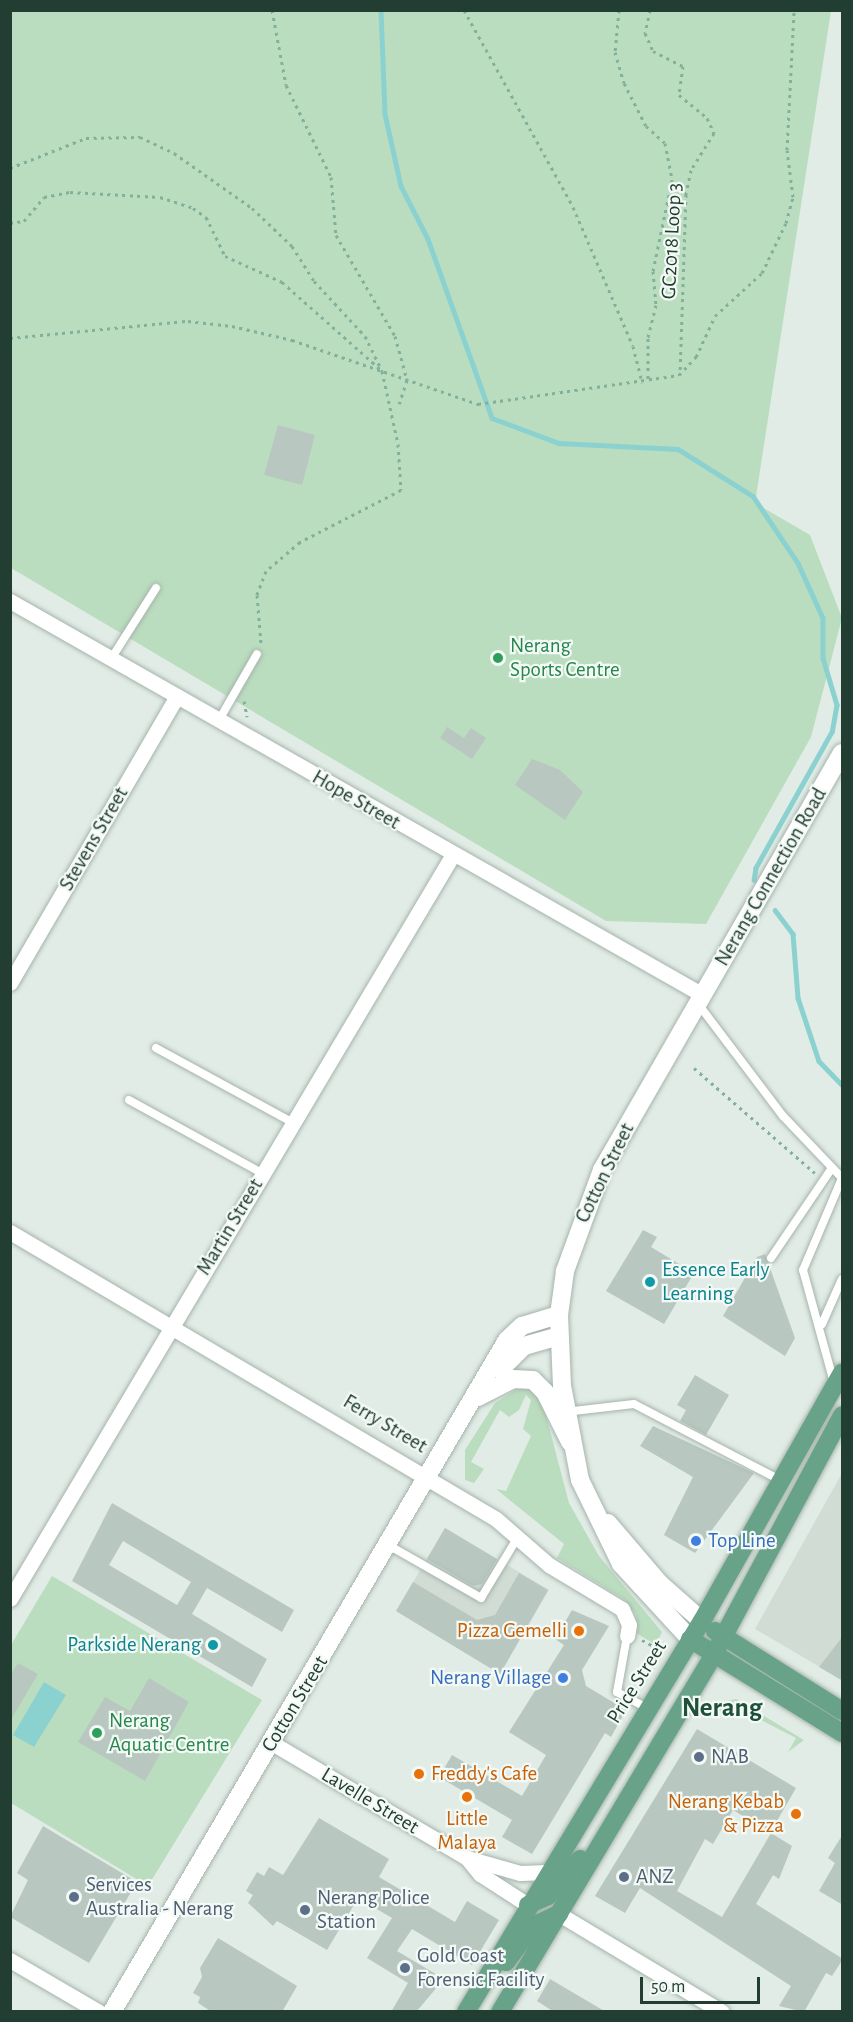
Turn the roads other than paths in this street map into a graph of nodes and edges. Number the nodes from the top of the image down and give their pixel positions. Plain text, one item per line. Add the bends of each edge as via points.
1 (156, 588) dead end
2 (10, 601) edge
3 (257, 654) road end
4 (111, 659) junction
5 (177, 696) junction
6 (219, 720) junction
7 (843, 739) edge
8 (841, 755) edge
9 (452, 856) junction
10 (10, 983) edge
11 (701, 999) junction
12 (156, 1048) dead end
13 (129, 1100) dead end
14 (292, 1122) junction
15 (831, 1168) junction
16 (262, 1173) junction
17 (842, 1178) edge
18 (10, 1232) edge
19 (771, 1258) dead end
20 (843, 1279) edge
21 (559, 1315) junction
22 (172, 1323) junction
23 (822, 1324) junction
24 (559, 1336) junction
25 (838, 1381) edge
26 (478, 1397) junction
27 (560, 1413) junction
28 (843, 1415) edge
29 (431, 1478) junction
30 (783, 1482) junction
31 (589, 1501) junction
32 (519, 1536) junction
33 (390, 1546) junction
34 (15, 1582) edge
35 (10, 1599) edge
36 (702, 1621) junction
37 (628, 1634) joint
38 (723, 1637) junction
39 (690, 1639) junction
40 (713, 1656) junction
41 (647, 1708) junction
42 (843, 1711) edge
43 (843, 1733) edge
44 (272, 1743) junction
45 (600, 1844) junction
46 (467, 1858) junction
47 (548, 1872) junction
48 (528, 1905) junction
49 (559, 1914) junction
50 (10, 1960) edge
51 (99, 2012) edge
52 (112, 2012) edge
53 (468, 2012) edge
54 (500, 2012) edge
55 (722, 2012) edge

1 - 4 lane
2 - 4 street, Hope Street
3 - 6 lane
4 - 5 street, Hope Street
5 - 6 street, Hope Street
5 - 10 street, Stevens Street
6 - 9 street, Hope Street
7 - 8 main road, Nerang Connection Road
8 - 11 main road, Nerang Connection Road
9 - 11 street, Hope Street
9 - 14 street, Martin Street
11 - 15 lane via 783,1116
11 - 21 main road, Cotton Street via 590,1197 566,1271
12 - 14 lane
13 - 16 lane
14 - 16 street, Martin Street
15 - 17 lane
15 - 19 lane
16 - 22 street, Martin Street
17 - 23 lane via 803,1270
18 - 22 street, Ferry Street
20 - 23 lane
21 - 24 main road
21 - 26 main road, Cotton Street via 514,1332
22 - 29 street, Ferry Street
22 - 34 street, Martin Street
23 - 25 lane
24 - 26 main road, Cotton Street via 521,1348
24 - 27 main road
25 - 30 main road, Price Street
26 - 27 main road via 526,1378 542,1388
26 - 29 main road, Cotton Street
27 - 30 lane via 634,1404
27 - 31 main road
28 - 38 main road
29 - 32 street, Ferry Street
29 - 33 main road, Cotton Street
30 - 36 main road, Price Street
31 - 36 main road via 659,1583
31 - 39 main road via 626,1570
32 - 33 lane via 481,1598
32 - 37 street, Ferry Street via 549,1565 622,1609
33 - 44 main road, Cotton Street
34 - 35 street, Martin Street
36 - 38 main road
36 - 39 main road, Price Street
37 - 41 lane via 617,1692
38 - 40 main road
38 - 42 main road
39 - 40 main road
39 - 41 main road, Price Street
40 - 43 main road
40 - 45 main road
41 - 47 main road, Price Street
44 - 46 street, Lavelle Street
44 - 52 main road, Cotton Street
45 - 48 main road via 587,1850 549,1896
45 - 49 main road
46 - 47 street, Lavelle Street via 520,1872
46 - 48 street, Lavelle Street via 480,1874
47 - 48 main road, Price Street
48 - 53 main road, Price Street
49 - 53 main road via 533,1926
49 - 54 main road
49 - 55 street
50 - 51 street

